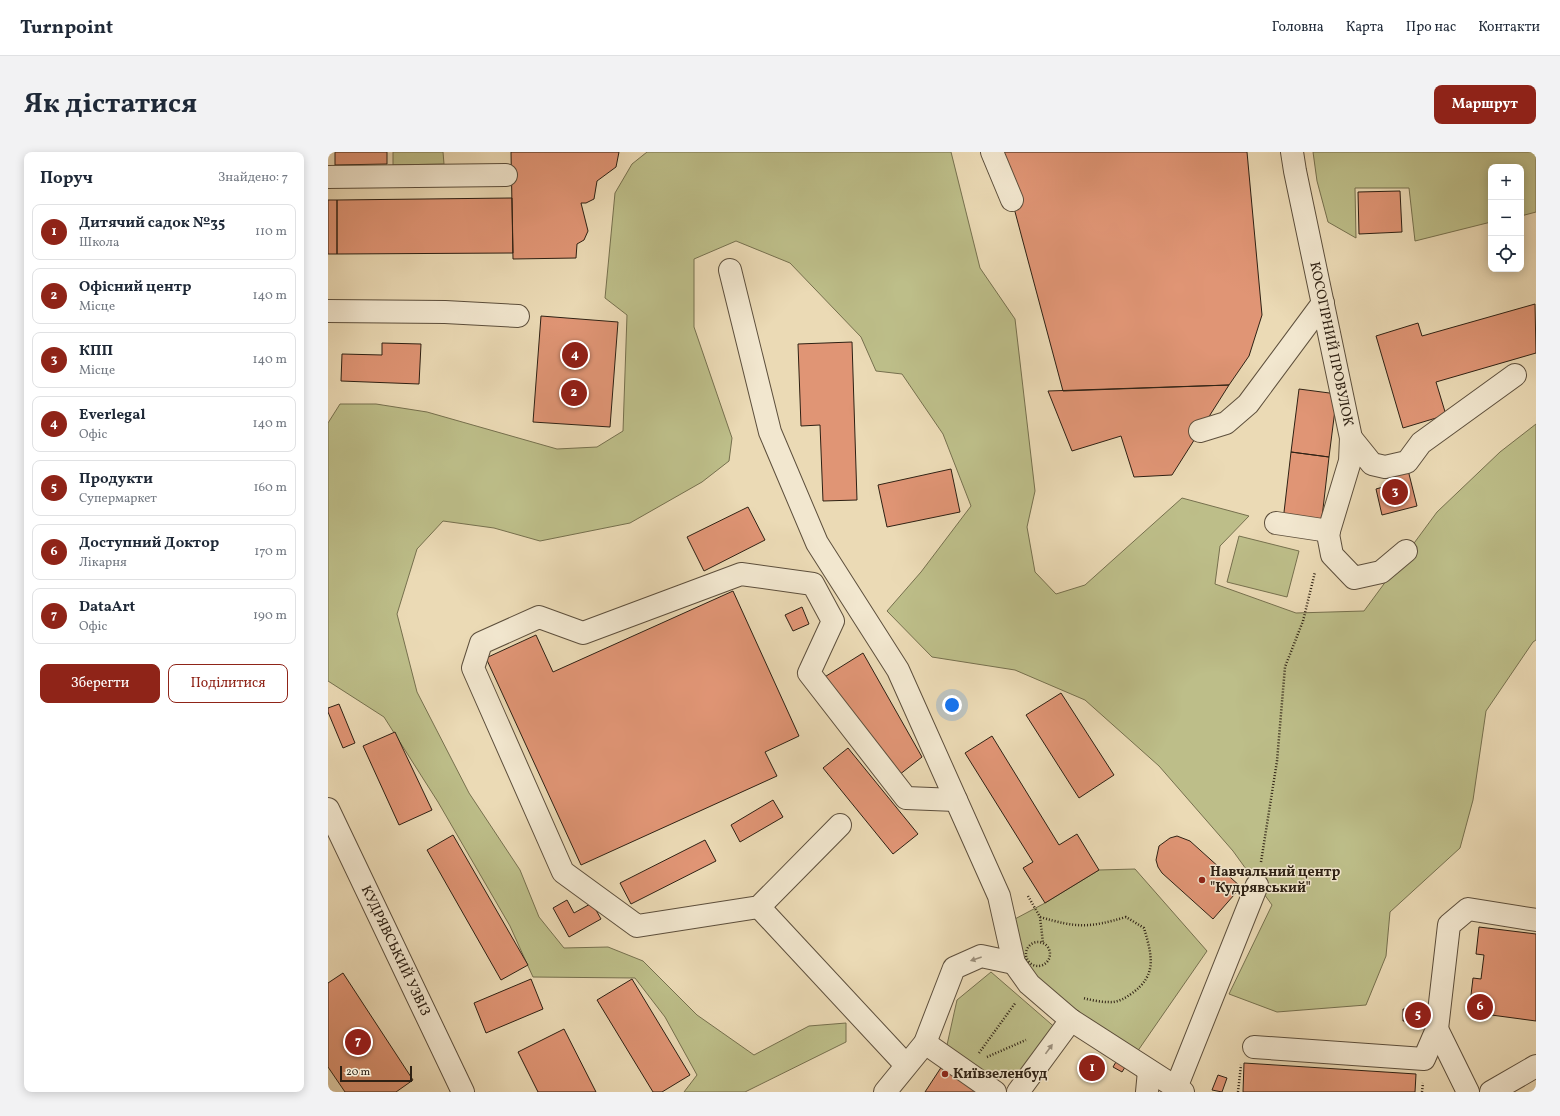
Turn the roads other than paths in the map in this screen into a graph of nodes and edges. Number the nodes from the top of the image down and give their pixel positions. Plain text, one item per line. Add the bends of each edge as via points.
1 (992, 152) edge
2 (1292, 152) edge
3 (506, 175) dead end
4 (328, 177) edge
5 (1012, 200) dead end
6 (730, 270) dead end
7 (1323, 303) junction
8 (328, 311) edge
9 (518, 316) dead end
10 (1515, 375) dead end
11 (1200, 430) dead end
12 (1351, 438) junction
13 (1276, 523) dead end
14 (1329, 532) junction
15 (1406, 551) dead end
16 (956, 800) junction
17 (328, 809) edge
18 (840, 825) dead end
19 (1257, 884) road end
20 (759, 906) junction
21 (1536, 920) edge
22 (1014, 963) junction
23 (1071, 1020) junction
24 (1437, 1029) junction
25 (925, 1043) junction
26 (1248, 1054) road end
27 (906, 1065) junction
28 (1536, 1066) edge
29 (1149, 1071) junction
30 (1179, 1090) edge
31 (463, 1092) edge
32 (885, 1092) edge
33 (995, 1092) edge
34 (1018, 1092) edge
35 (1147, 1092) edge
36 (1468, 1092) edge
37 (1491, 1092) edge

1 - 5 street
2 - 7 street, КОСОГІРНИЙ ПРОВУЛОК
3 - 4 street
6 - 16 street via 770,432 817,543 898,670
7 - 11 street via 1248,404 1226,423
7 - 12 street, КОСОГІРНИЙ ПРОВУЛОК
8 - 9 street via 445,312
10 - 12 street via 1421,443 1407,462 1385,467 1372,464
12 - 14 street, КОСОГІРНИЙ ПРОВУЛОК via 1350,461
13 - 14 street
14 - 15 street via 1332,555 1354,578 1381,572
16 - 20 street via 906,798 809,673 833,621 813,584 741,574 583,634 539,617 481,643 473,668 563,872 637,926
16 - 22 street via 999,896
17 - 31 street, КУДРЯВСЬКИЙ УЗВІЗ
18 - 20 street
19 - 30 street
20 - 27 street
21 - 24 street via 1468,909 1449,925
22 - 23 street via 1029,984
22 -> 25 street via 981,956 954,968
23 - 29 street
34 -> 23 street
24 - 26 street via 1424,1059
24 - 36 street
25 - 27 street
25 - 33 street via 969,1068
27 - 32 street
28 - 37 street
29 - 30 street
29 - 35 street

